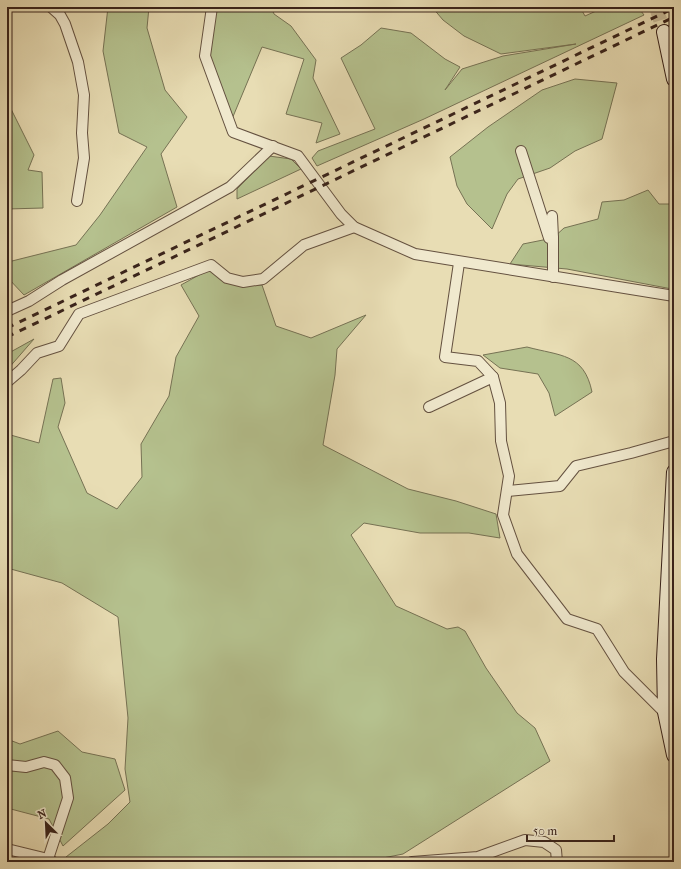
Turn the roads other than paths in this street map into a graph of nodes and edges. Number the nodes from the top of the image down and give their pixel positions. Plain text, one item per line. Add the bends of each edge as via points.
1 (51, 7) edge
2 (212, 7) edge
3 (664, 32) tunnel mouth
4 (674, 79) edge
5 (273, 146) junction
6 (521, 151) dead end
7 (77, 201) dead end
8 (552, 216) dead end
9 (354, 227) junction
10 (547, 235) junction
11 (459, 263) junction
12 (553, 277) junction
13 (674, 296) edge
14 (7, 311) edge
15 (493, 377) junction
16 (7, 382) edge
17 (429, 407) dead end
18 (674, 440) edge
19 (674, 472) edge
20 (507, 491) junction
21 (665, 712) junction
22 (674, 729) edge
23 (674, 755) edge
24 (7, 765) edge
25 (7, 849) edge
26 (50, 860) edge
27 (412, 862) edge
28 (558, 862) edge

1 - 7 street via 65,24 78,62 84,95 84,158
2 - 5 street via 205,56 233,132
3 - 4 main road
5 - 9 street via 298,156 341,214
5 - 14 street via 230,186 29,301
6 - 10 street
8 - 10 street
9 - 11 street via 415,254
9 - 16 street via 304,245 263,280 243,282 227,278 211,265 79,314 59,346 36,353
10 - 12 street
11 - 12 street
11 - 15 street via 445,357 478,361
12 - 13 street
15 - 17 street
15 - 20 street via 500,403 501,441 509,476
18 - 20 street via 631,454 576,466 560,486
19 - 21 main road via 664,659
20 - 21 street via 504,515 516,554 567,619 597,629 624,672
21 - 22 street
21 - 23 main road
24 - 26 street via 26,767 44,762 55,765 65,778 68,798
25 - 26 street
27 - 28 street via 478,857 525,840 544,842 556,850

